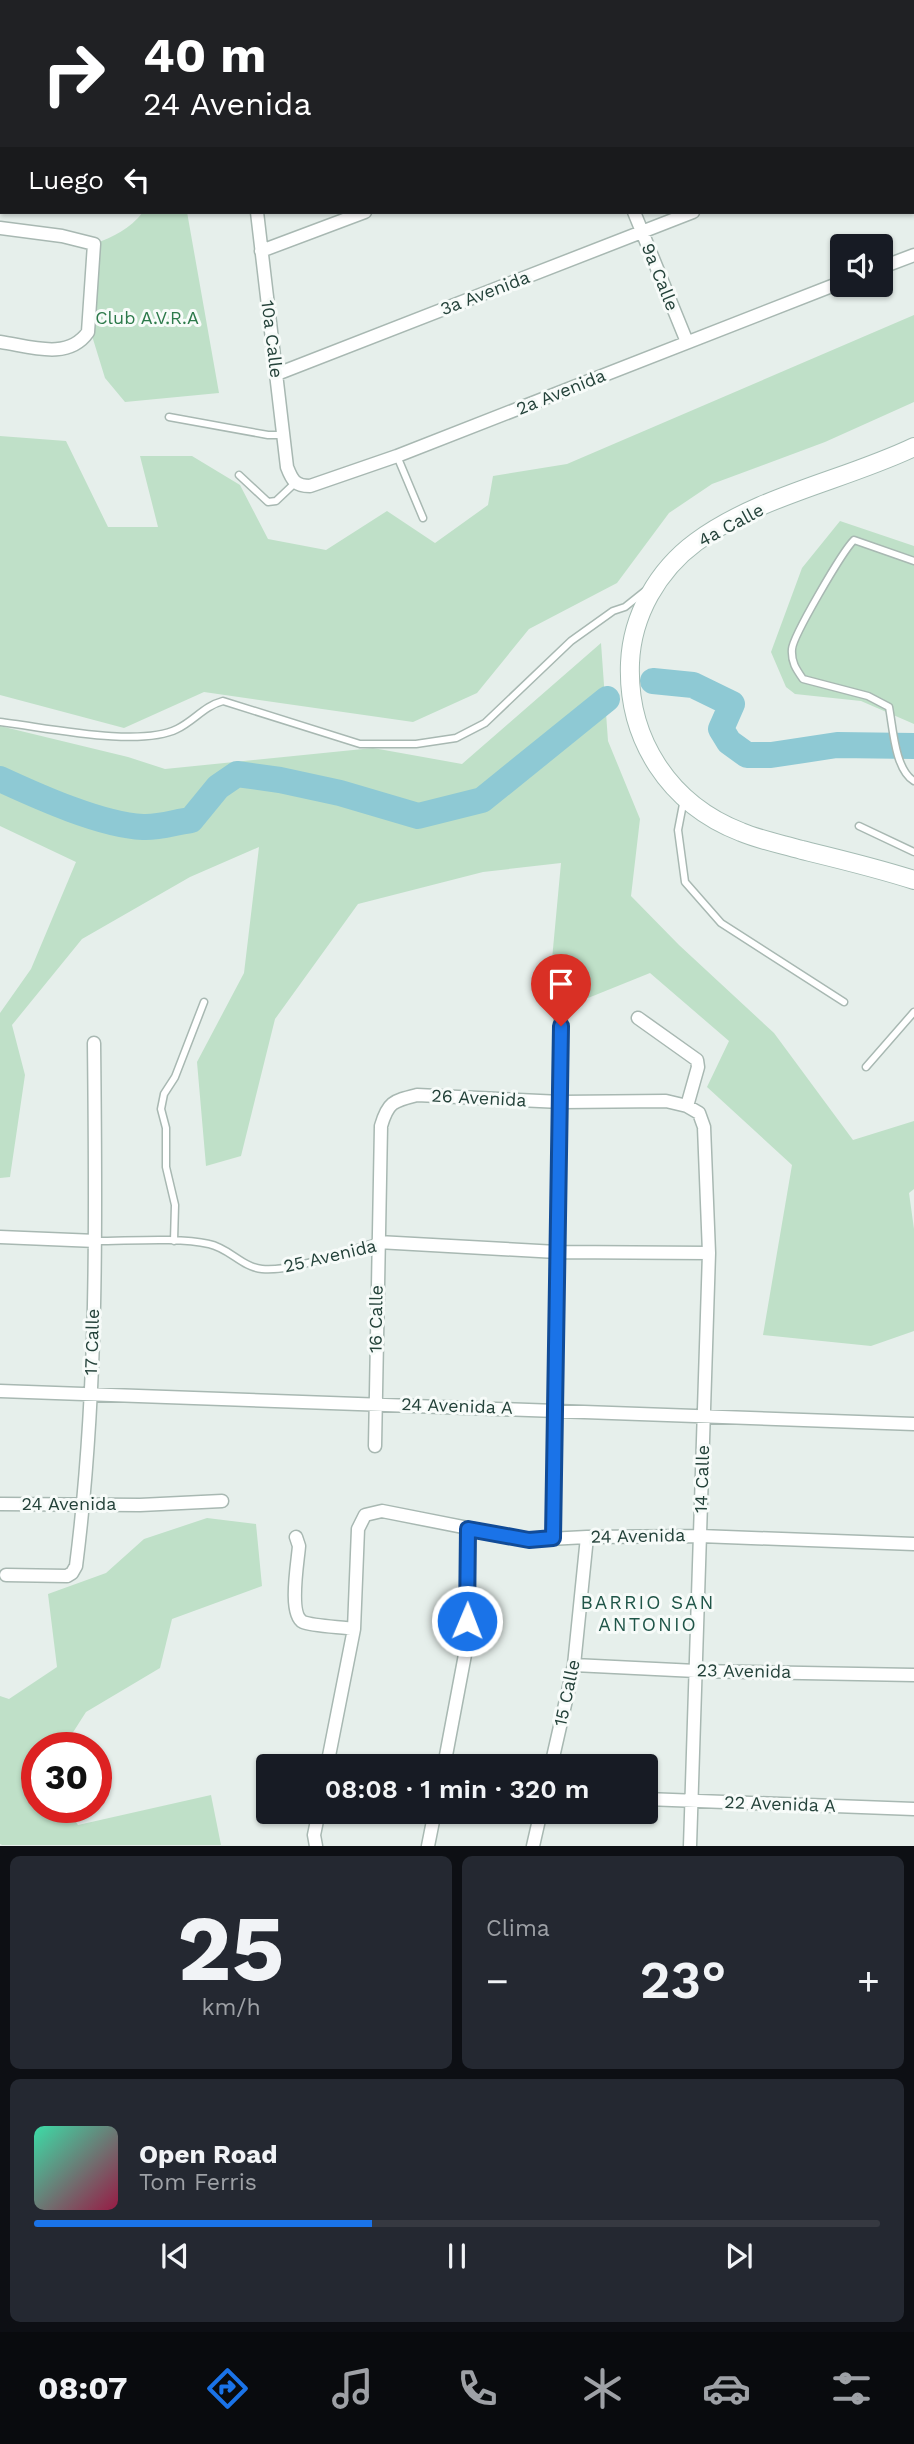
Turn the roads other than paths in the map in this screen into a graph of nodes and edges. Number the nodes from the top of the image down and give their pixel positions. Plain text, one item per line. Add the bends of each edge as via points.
1 (257, 214) edge
2 (360, 214) edge
3 (635, 214) edge
4 (687, 214) edge
5 (0, 228) edge
6 (642, 231) junction
7 (261, 251) junction
8 (914, 255) edge
9 (893, 263) edge
10 (830, 287) edge
11 (0, 342) edge
12 (687, 342) junction
13 (277, 374) junction
14 (169, 417) dead end
15 (284, 435) junction
16 (914, 447) edge
17 (397, 456) junction
18 (239, 475) dead end
19 (295, 483) junction
20 (423, 518) dead end
21 (914, 561) edge
22 (659, 579) junction
23 (0, 722) edge
24 (914, 781) edge
25 (684, 797) junction
26 (859, 826) dead end
27 (914, 852) edge
28 (914, 880) edge
29 (561, 1001) dead end
30 (204, 1002) dead end
31 (844, 1002) dead end
32 (914, 1012) edge
33 (638, 1018) dead end
34 (94, 1043) dead end
35 (866, 1067) dead end
36 (561, 1101) junction
37 (687, 1106) junction
38 (386, 1108) joint
39 (699, 1113) joint
40 (0, 1237) edge
41 (96, 1241) junction
42 (174, 1241) junction
43 (378, 1242) junction
44 (557, 1252) junction
45 (709, 1253) junction
46 (0, 1391) edge
47 (90, 1393) junction
48 (374, 1404) junction
49 (556, 1410) junction
50 (703, 1415) junction
51 (914, 1424) edge
52 (375, 1446) dead end
53 (222, 1501) dead end
54 (0, 1504) edge
55 (84, 1504) junction
56 (468, 1529) junction
57 (296, 1536) dead end
58 (700, 1536) junction
59 (587, 1537) junction
60 (553, 1538) junction
61 (914, 1544) edge
62 (6, 1575) dead end
63 (354, 1629) junction
64 (574, 1665) junction
65 (696, 1671) junction
66 (914, 1675) edge
67 (329, 1754) edge
68 (446, 1754) edge
69 (554, 1754) edge
70 (658, 1800) edge
71 (692, 1801) junction
72 (914, 1809) edge
73 (316, 1824) edge
74 (432, 1824) edge
75 (538, 1824) edge
76 (316, 1846) edge
77 (428, 1846) edge
78 (533, 1846) edge
79 (690, 1846) edge

1 - 7 street, 10a Calle
2 - 7 street
3 - 6 street, 9a Calle
4 - 6 street, 3a Avenida
5 - 11 street via 94,244 88,332 75,345 60,350
6 - 12 street, 9a Calle
6 - 13 street, 3a Avenida
7 - 13 street, 10a Calle
8 - 9 street
10 - 12 street, 2a Avenida
12 - 17 street, 2a Avenida
13 - 15 street, 10a Calle
14 - 15 lane
15 - 19 street, 10a Calle
16 - 22 main road, 4a Calle via 716,528
17 - 19 street, 2a Avenida via 310,486
17 - 20 lane
18 - 19 lane via 268,502 276,501
21 - 24 lane via 853,540 792,646 793,664 803,679 868,696 889,707 901,766
22 - 23 lane via 571,641 485,723 456,738 360,744 223,701 205,708 178,729 149,737
22 - 25 main road, 4a Calle via 641,615 631,654 632,703 642,739 657,768
25 - 28 main road, 4a Calle via 740,832
25 - 31 lane via 678,830 685,882 721,923
26 - 27 lane
29 - 36 street
30 - 42 lane via 161,1109 175,1205
32 - 35 lane
33 - 37 street via 697,1060
34 - 41 street, 17 Calle
36 - 37 street, 26 Avenida via 666,1101
36 - 38 street, 26 Avenida via 417,1095
36 - 44 street
37 - 39 street, 26 Avenida
38 - 43 street, 16 Calle via 381,1126
39 - 45 street, 14 Calle via 704,1128
40 - 41 street, 25 Avenida
41 - 42 lane, 25 Avenida
41 - 47 street, 17 Calle
42 - 43 lane, 25 Avenida via 209,1244 260,1269 284,1268
43 - 44 street, 25 Avenida
43 - 48 street, 16 Calle
44 - 45 street, 25 Avenida
44 - 49 street
45 - 50 street, 14 Calle
46 - 47 street, 24 Avenida A
47 - 48 street, 24 Avenida A
47 - 55 street, 17 Calle
48 - 49 street, 24 Avenida A
48 - 52 street, 16 Calle
49 - 50 street, 24 Avenida A
49 - 60 street
50 - 51 street, 24 Avenida A
50 - 58 street, 14 Calle
53 - 55 street, 24 Avenida
54 - 55 street, 24 Avenida
55 - 62 street, 17 Calle via 72,1573
56 - 60 street, 24 Avenida via 529,1540
56 - 63 street, 24 Avenida via 382,1511 365,1515 358,1529
56 - 68 street via 467,1644
57 - 63 street via 297,1616 303,1622
58 - 59 street, 24 Avenida
58 - 61 street, 24 Avenida
58 - 65 street, 14 Calle
59 - 60 street, 24 Avenida
59 - 64 street, 15 Calle
63 - 67 street
64 - 65 street, 23 Avenida
64 - 69 street, 15 Calle
65 - 66 street, 23 Avenida
65 - 71 street, 14 Calle
70 - 71 street, 22 Avenida A
71 - 72 street, 22 Avenida A
71 - 79 street, 14 Calle
73 - 76 street
74 - 77 street
75 - 78 street

